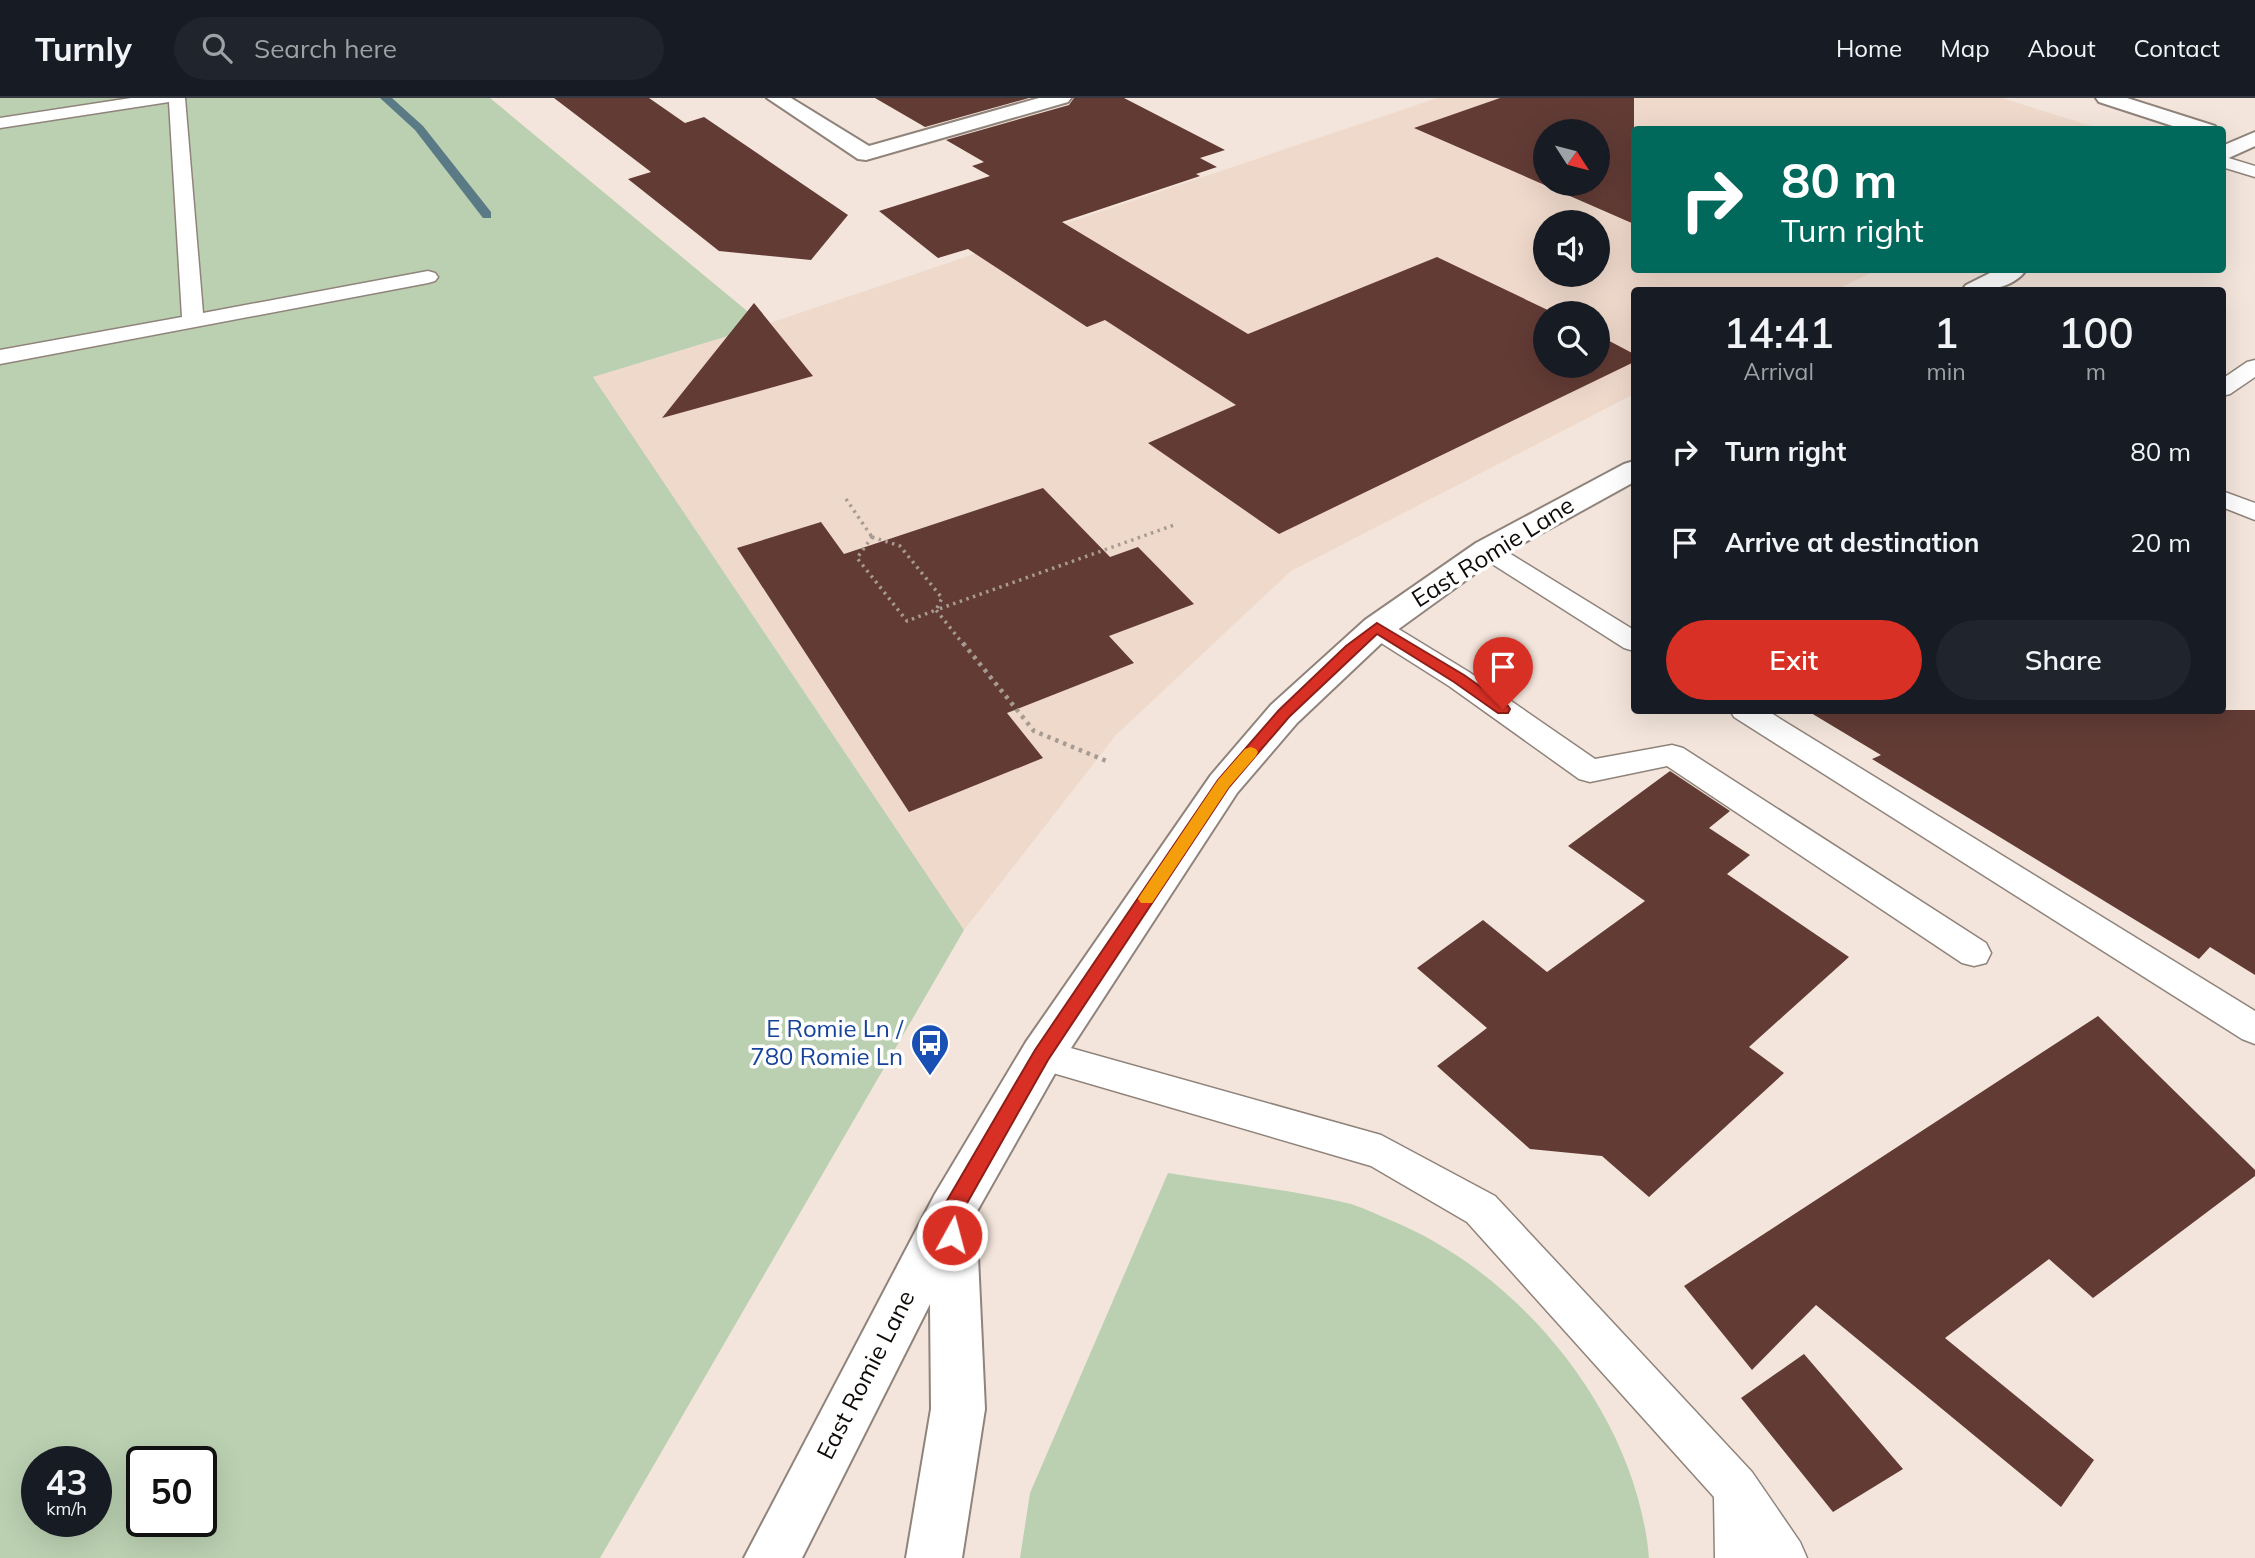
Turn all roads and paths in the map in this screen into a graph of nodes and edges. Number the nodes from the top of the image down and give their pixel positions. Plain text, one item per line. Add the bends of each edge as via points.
1 (164, 98) edge
2 (177, 98) edge
3 (777, 98) edge
4 (1061, 98) edge
5 (2106, 98) edge
6 (0, 122) edge
7 (2195, 126) edge
8 (2226, 135) edge
9 (2251, 140) edge
10 (2226, 153) edge
11 (2226, 163) edge
12 (2255, 172) edge
13 (2008, 273) edge
14 (428, 277) dead end
15 (1981, 287) edge
16 (193, 320) junction
17 (0, 357) edge
18 (2255, 367) edge
19 (2226, 387) edge
20 (1631, 472) edge
21 (846, 499) dead end
22 (2226, 500) edge
23 (2255, 512) edge
24 (1177, 524) dead end
25 (872, 537) junction
26 (1487, 550) junction
27 (936, 610) junction
28 (1377, 628) junction
29 (1631, 640) edge
30 (1750, 714) edge
31 (1109, 762) dead end
32 (1974, 953) dead end
33 (2255, 1029) edge
34 (1042, 1055) junction
35 (952, 1210) junction
36 (1736, 1488) junction
37 (772, 1558) edge
38 (934, 1558) edge
39 (1738, 1558) edge
40 (1784, 1558) edge

1 - 6 lane
2 - 16 lane
3 - 4 main road via 866,155
5 - 7 main road
8 - 9 main road
9 - 10 main road
11 - 12 lane
13 - 15 main road
14 - 16 lane
16 - 17 lane
18 - 19 lane
20 - 26 main road, East Romie Lane
21 - 25 path
22 - 23 lane
24 - 27 path
25 - 27 path via 900,546 942,598
25 - 27 path via 858,558 907,621
26 - 28 main road, East Romie Lane
26 - 29 lane
27 - 31 path via 1034,731
28 - 32 lane via 1590,771 1672,755
28 - 34 main road, East Romie Lane via 1284,714 1224,783
30 - 33 lane
34 - 35 main road, East Romie Lane
34 - 36 lane via 1381,1152 1481,1209
35 - 37 main road, East Romie Lane
35 - 38 main road via 958,1409
36 - 39 lane
36 - 40 lane

